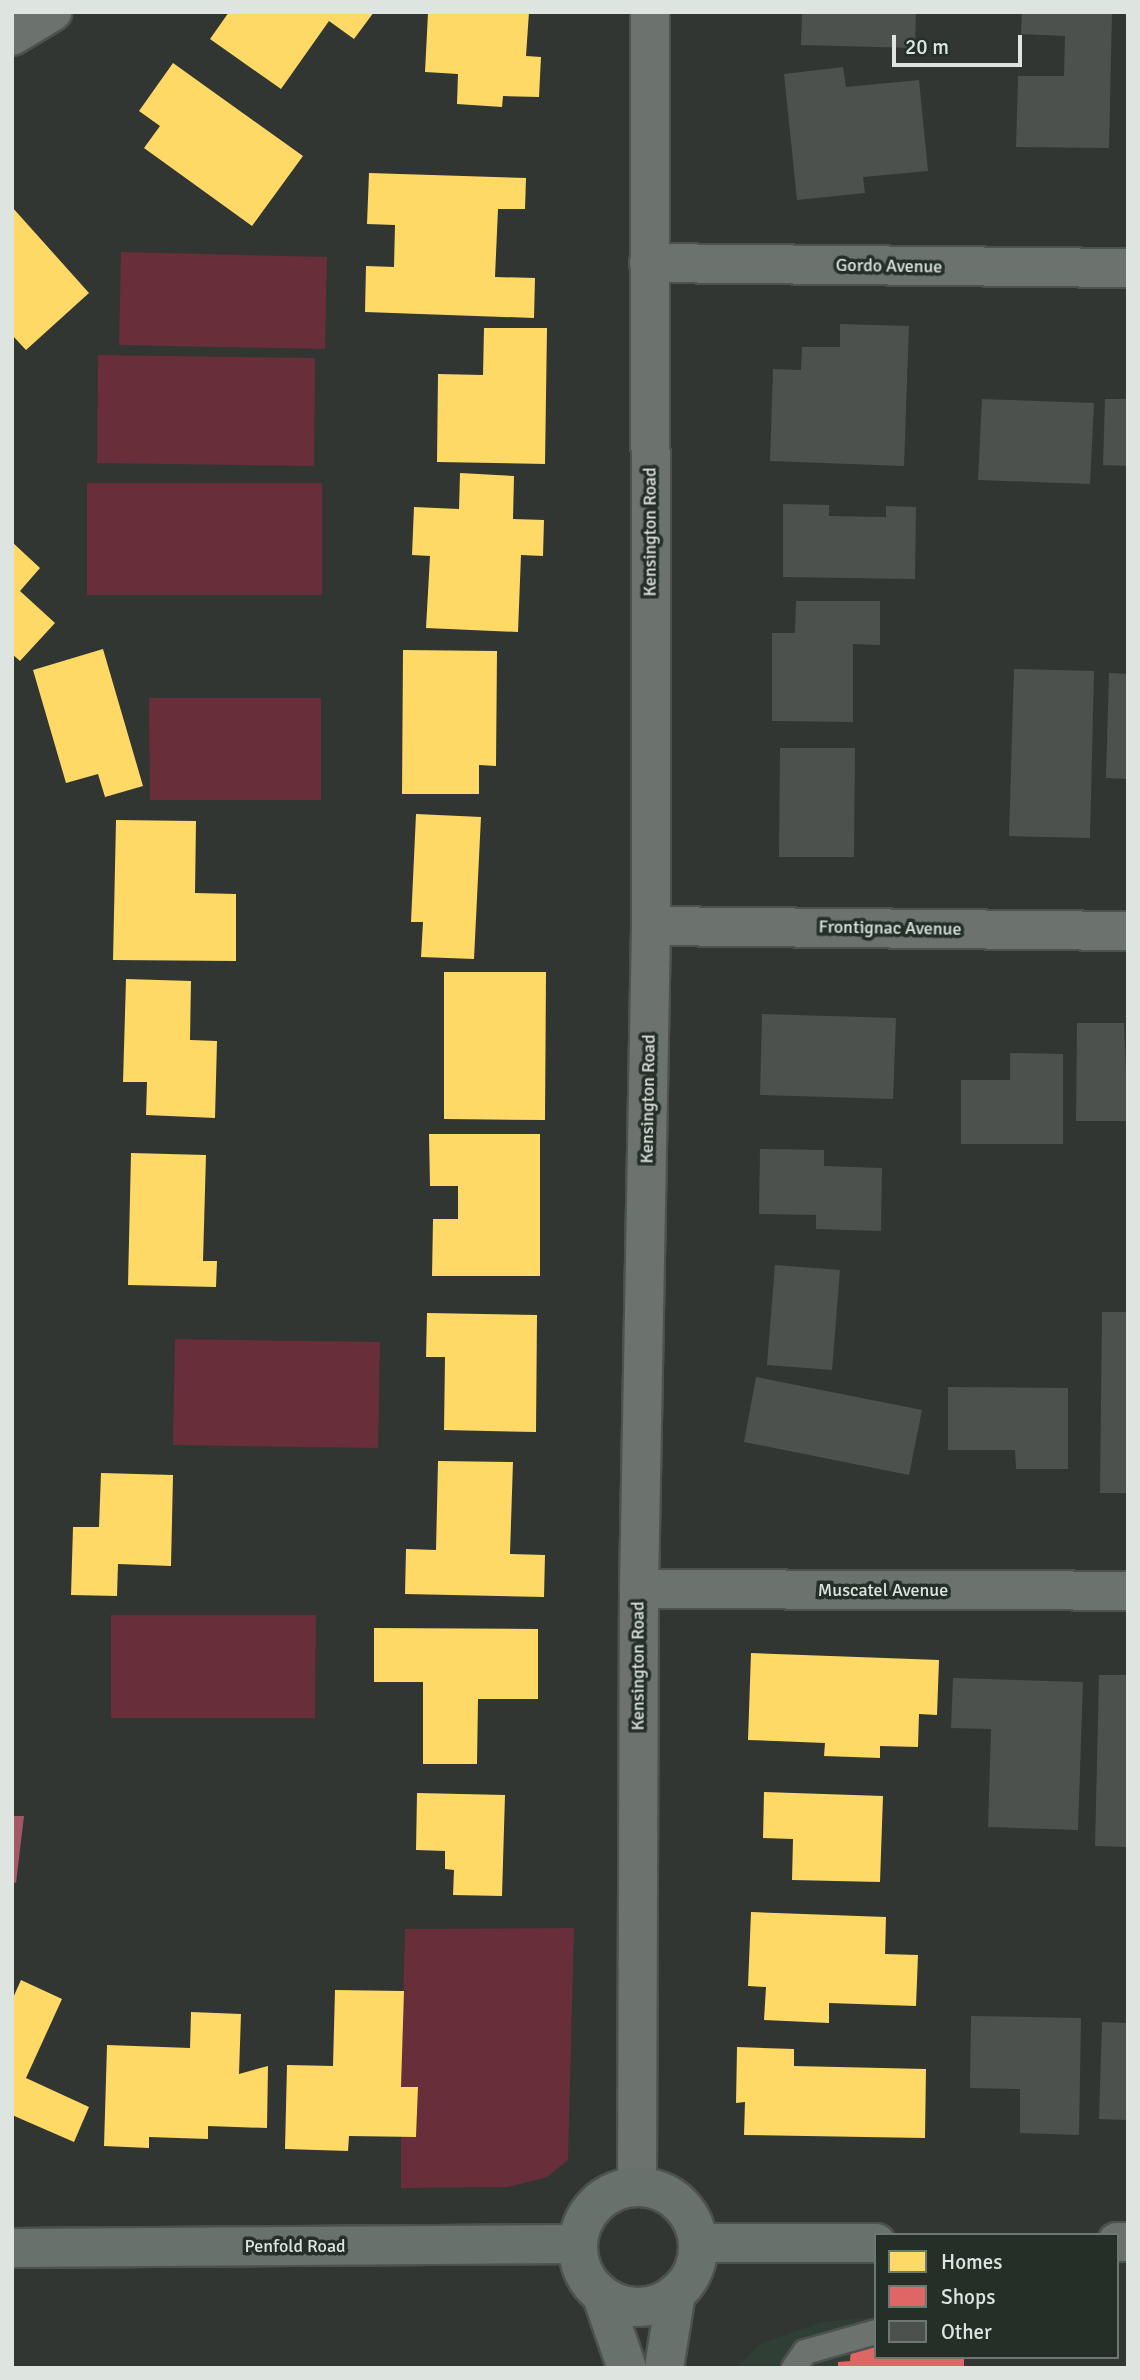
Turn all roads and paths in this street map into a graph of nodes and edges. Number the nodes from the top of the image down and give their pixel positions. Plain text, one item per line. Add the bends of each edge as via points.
1 (52, 12) edge
2 (650, 12) edge
3 (12, 36) edge
4 (649, 263) junction
5 (1128, 268) edge
6 (651, 926) junction
7 (1128, 931) edge
8 (639, 1589) junction
9 (1128, 1591) edge
10 (637, 2186) junction
11 (874, 2242) edge
12 (698, 2243) junction
13 (577, 2244) junction
14 (12, 2248) edge
15 (676, 2293) junction
16 (603, 2297) junction
17 (874, 2333) edge
18 (627, 2368) edge
19 (663, 2368) edge
20 (794, 2368) edge

1 - 3 street
2 - 4 street, Kensington Road
4 - 5 street, Gordo Avenue
4 - 6 street, Kensington Road
6 - 7 street, Frontignac Avenue
6 - 8 street, Kensington Road
8 - 9 street, Muscatel Avenue
8 - 10 street, Kensington Road
10 - 12 main road via 673,2196 695,2225
10 - 13 main road via 603,2197 580,2226
11 - 12 main road
12 - 15 main road via 689,2279
13 - 14 main road, Penfold Road
13 - 16 main road via 588,2282
15 - 16 main road via 640,2307
15 - 19 main road
16 - 18 main road
17 - 20 lane via 805,2351

